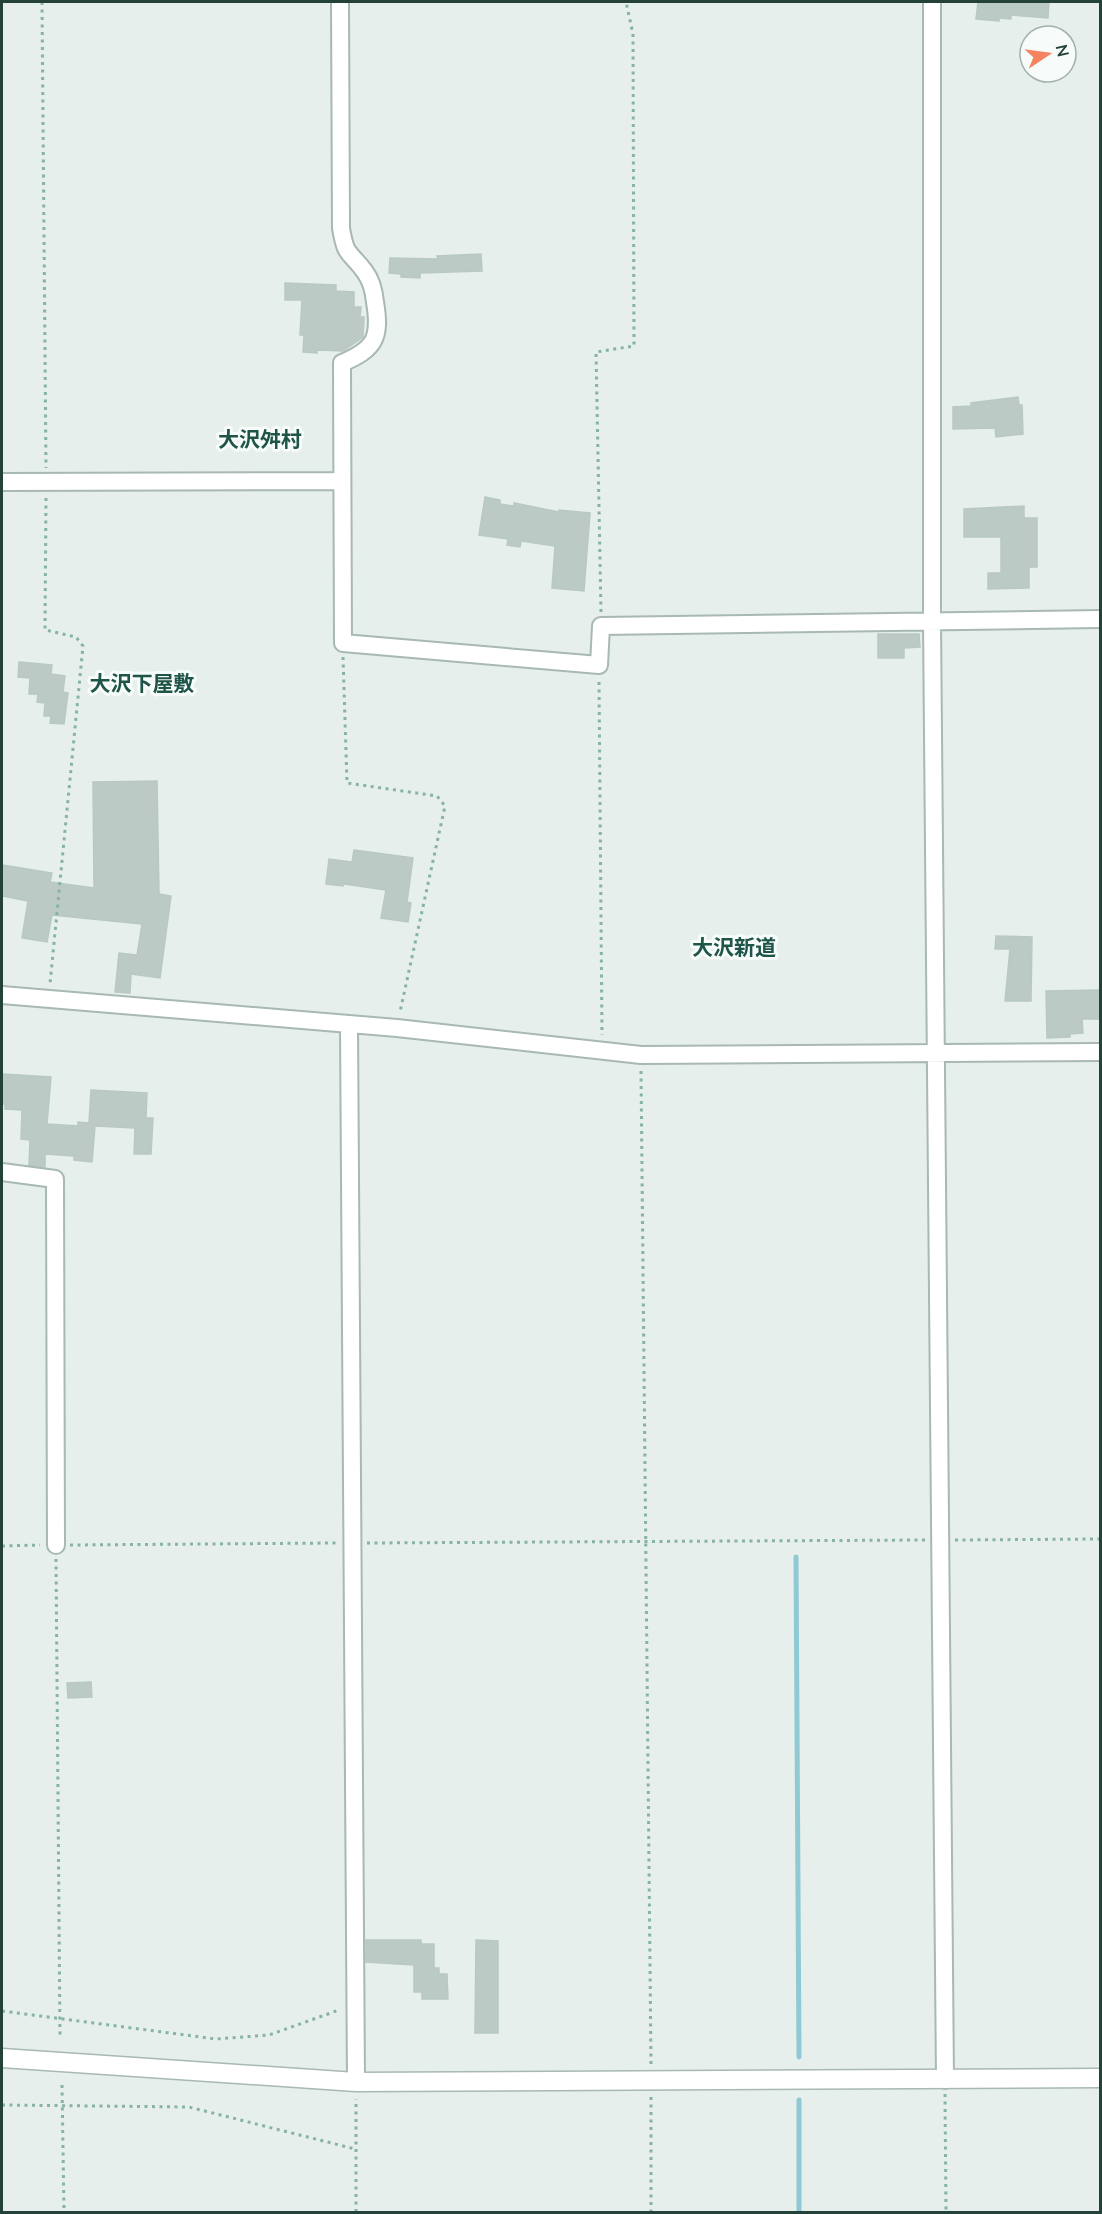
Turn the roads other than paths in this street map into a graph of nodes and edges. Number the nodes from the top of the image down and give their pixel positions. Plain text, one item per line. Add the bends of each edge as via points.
1 (340, 2) edge
2 (932, 2) edge
3 (342, 481) junction
4 (2, 482) edge
5 (1101, 619) edge
6 (932, 621) junction
7 (2, 995) edge
8 (349, 1026) junction
9 (938, 1051) junction
10 (1101, 1052) edge
11 (2, 1172) edge
12 (56, 1545) road end
13 (2, 2058) edge
14 (1101, 2078) edge
15 (945, 2080) junction
16 (356, 2082) junction

1 - 3 street via 341,228 345,250 365,272 374,292 379,326 372,343 358,356 342,363
2 - 6 street
3 - 4 street
3 - 6 street via 342,643 599,665 601,626
5 - 6 street
6 - 9 street
7 - 8 street
8 - 9 street via 641,1055
8 - 16 street
9 - 10 street
9 - 15 street
11 - 12 street via 55,1179
13 - 16 street
14 - 15 street
15 - 16 street

